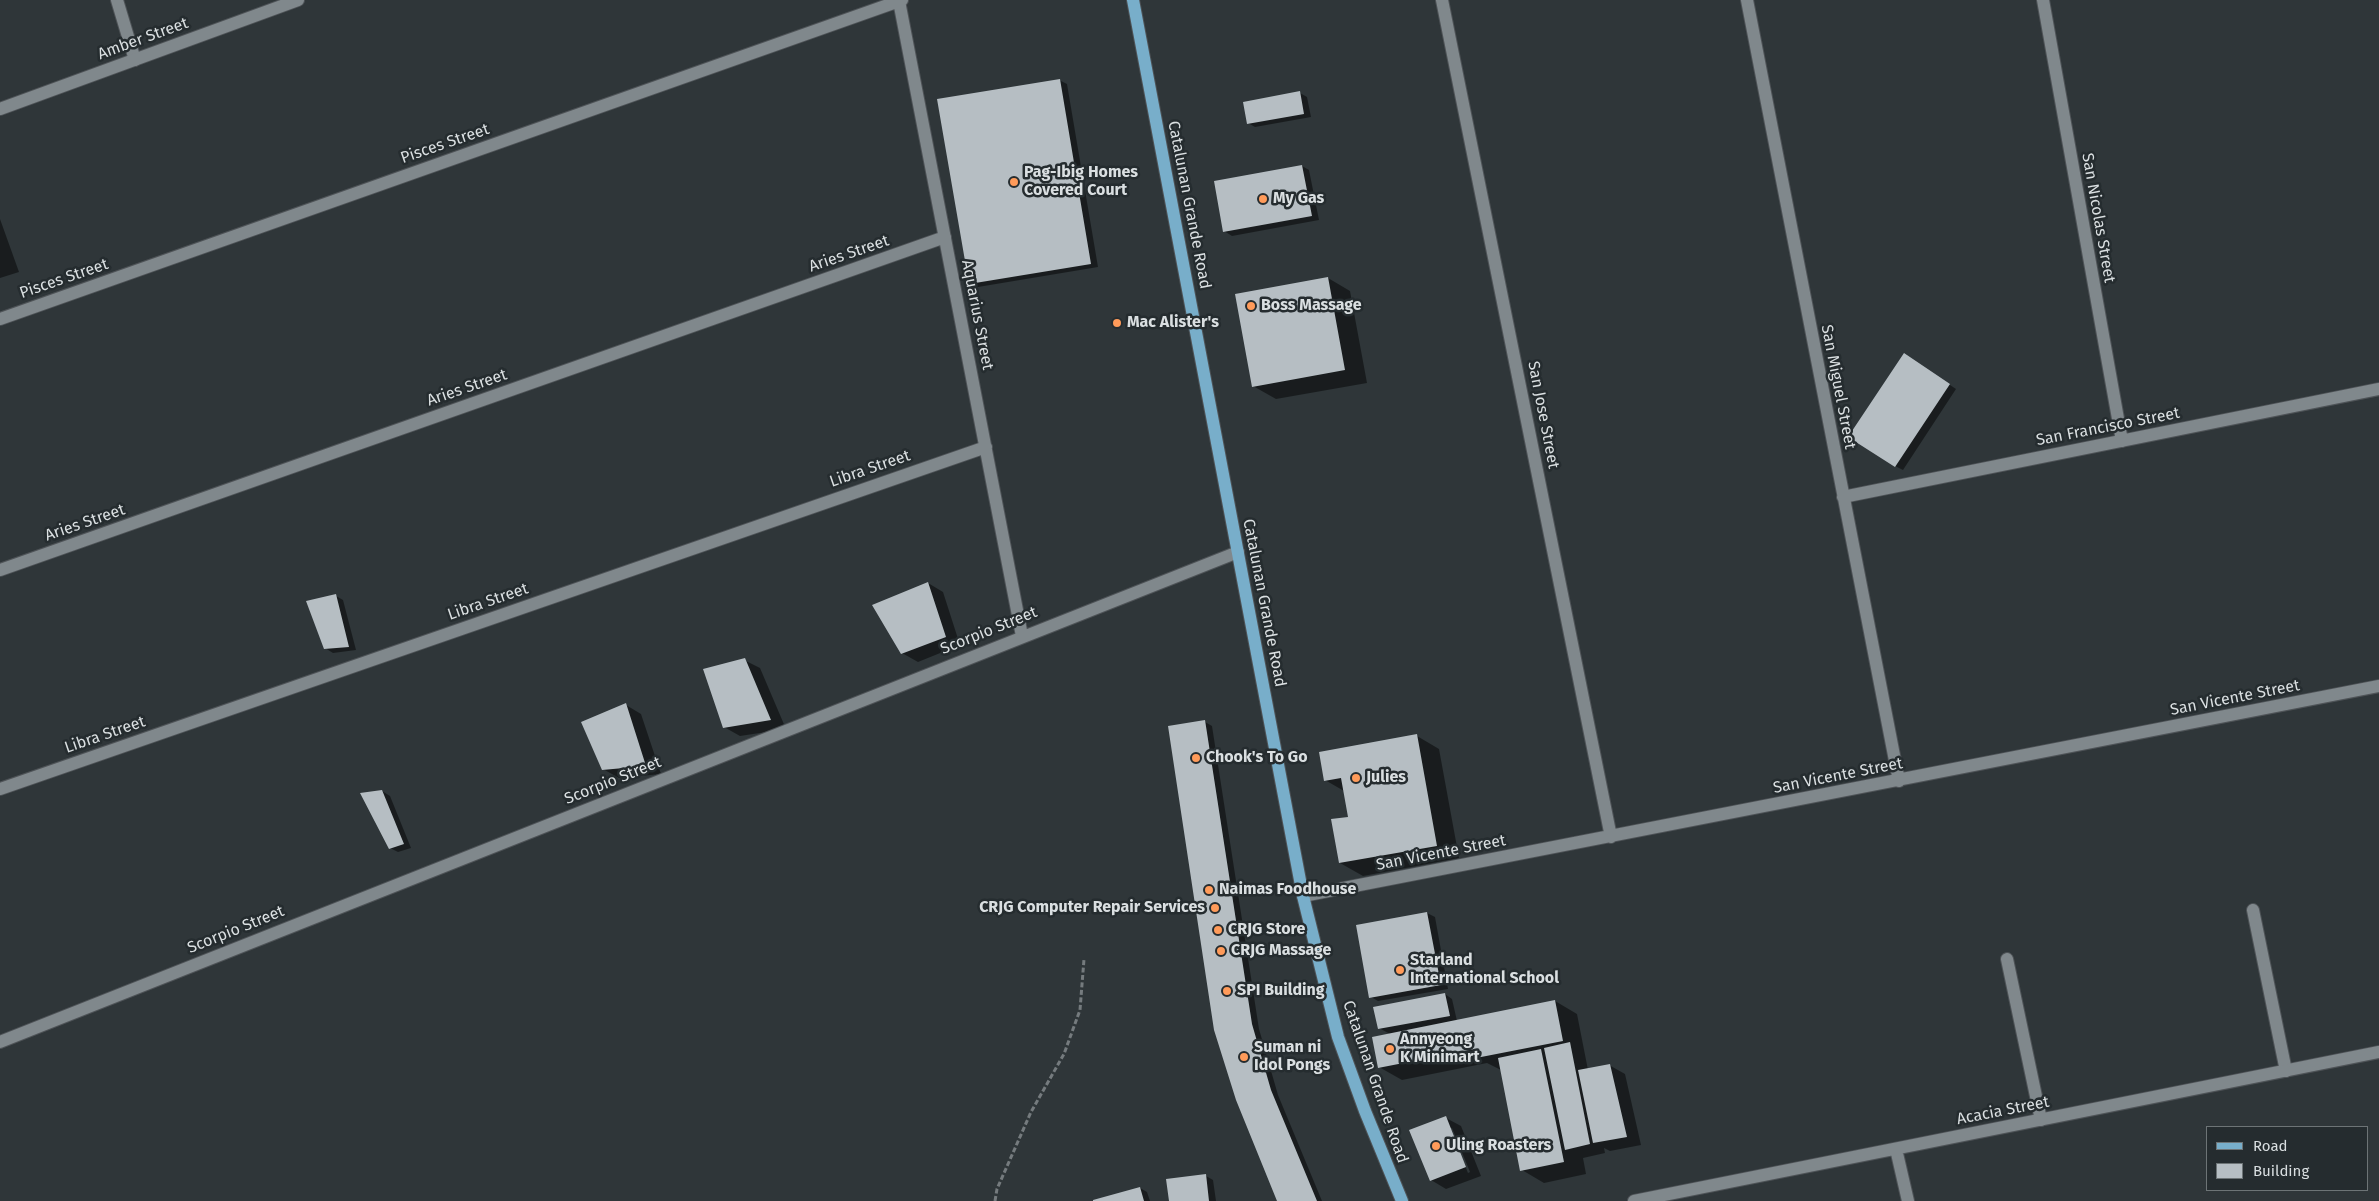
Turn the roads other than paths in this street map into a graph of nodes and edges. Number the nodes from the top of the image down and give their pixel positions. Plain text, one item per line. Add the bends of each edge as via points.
1 (117, 0) edge
2 (298, 0) edge
3 (901, 0) edge
4 (1133, 0) edge
5 (1442, 0) edge
6 (1746, 0) edge
7 (2043, 0) edge
8 (279, 3) edge
9 (135, 60) junction
10 (0, 109) edge
11 (945, 237) junction
12 (0, 319) edge
13 (2379, 389) edge
14 (2122, 441) junction
15 (986, 446) junction
16 (1843, 497) junction
17 (1238, 552) junction
18 (0, 570) edge
19 (1022, 636) junction
20 (2379, 686) edge
21 (1899, 781) junction
22 (0, 789) edge
23 (1611, 837) junction
24 (1303, 896) junction
25 (2253, 910) dead end
26 (2008, 959) dead end
27 (0, 1042) edge
28 (2379, 1052) edge
29 (2286, 1071) junction
30 (2041, 1120) junction
31 (1896, 1148) junction
32 (1402, 1201) edge
33 (1634, 1201) edge
34 (1908, 1201) edge

1 - 9 street
2 - 8 street, Amber Street
3 - 11 street, Aquarius Street
3 - 12 street, Pisces Street
4 - 17 main road, Catalunan Grande Road
5 - 23 street, San Jose Street
6 - 16 street, San Miguel Street
7 - 14 street, San Nicolas Street
8 - 9 street, Amber Street
9 - 10 street, Amber Street
11 - 15 street, Aquarius Street
11 - 18 street, Aries Street
13 - 14 street, San Francisco Street
14 - 16 street, San Francisco Street
15 - 19 street, Aquarius Street
15 - 22 street, Libra Street
16 - 21 street, San Miguel Street
17 - 19 street, Scorpio Street
17 - 24 main road, Catalunan Grande Road
19 - 27 street, Scorpio Street
20 - 21 street, San Vicente Street
21 - 23 street, San Vicente Street
23 - 24 street, San Vicente Street
24 - 32 main road, Catalunan Grande Road via 1338,1037
25 - 29 street
26 - 30 street
28 - 29 street, Acacia Street
29 - 30 street, Acacia Street
30 - 31 street, Acacia Street
31 - 33 street, Acacia Street
31 - 34 street

